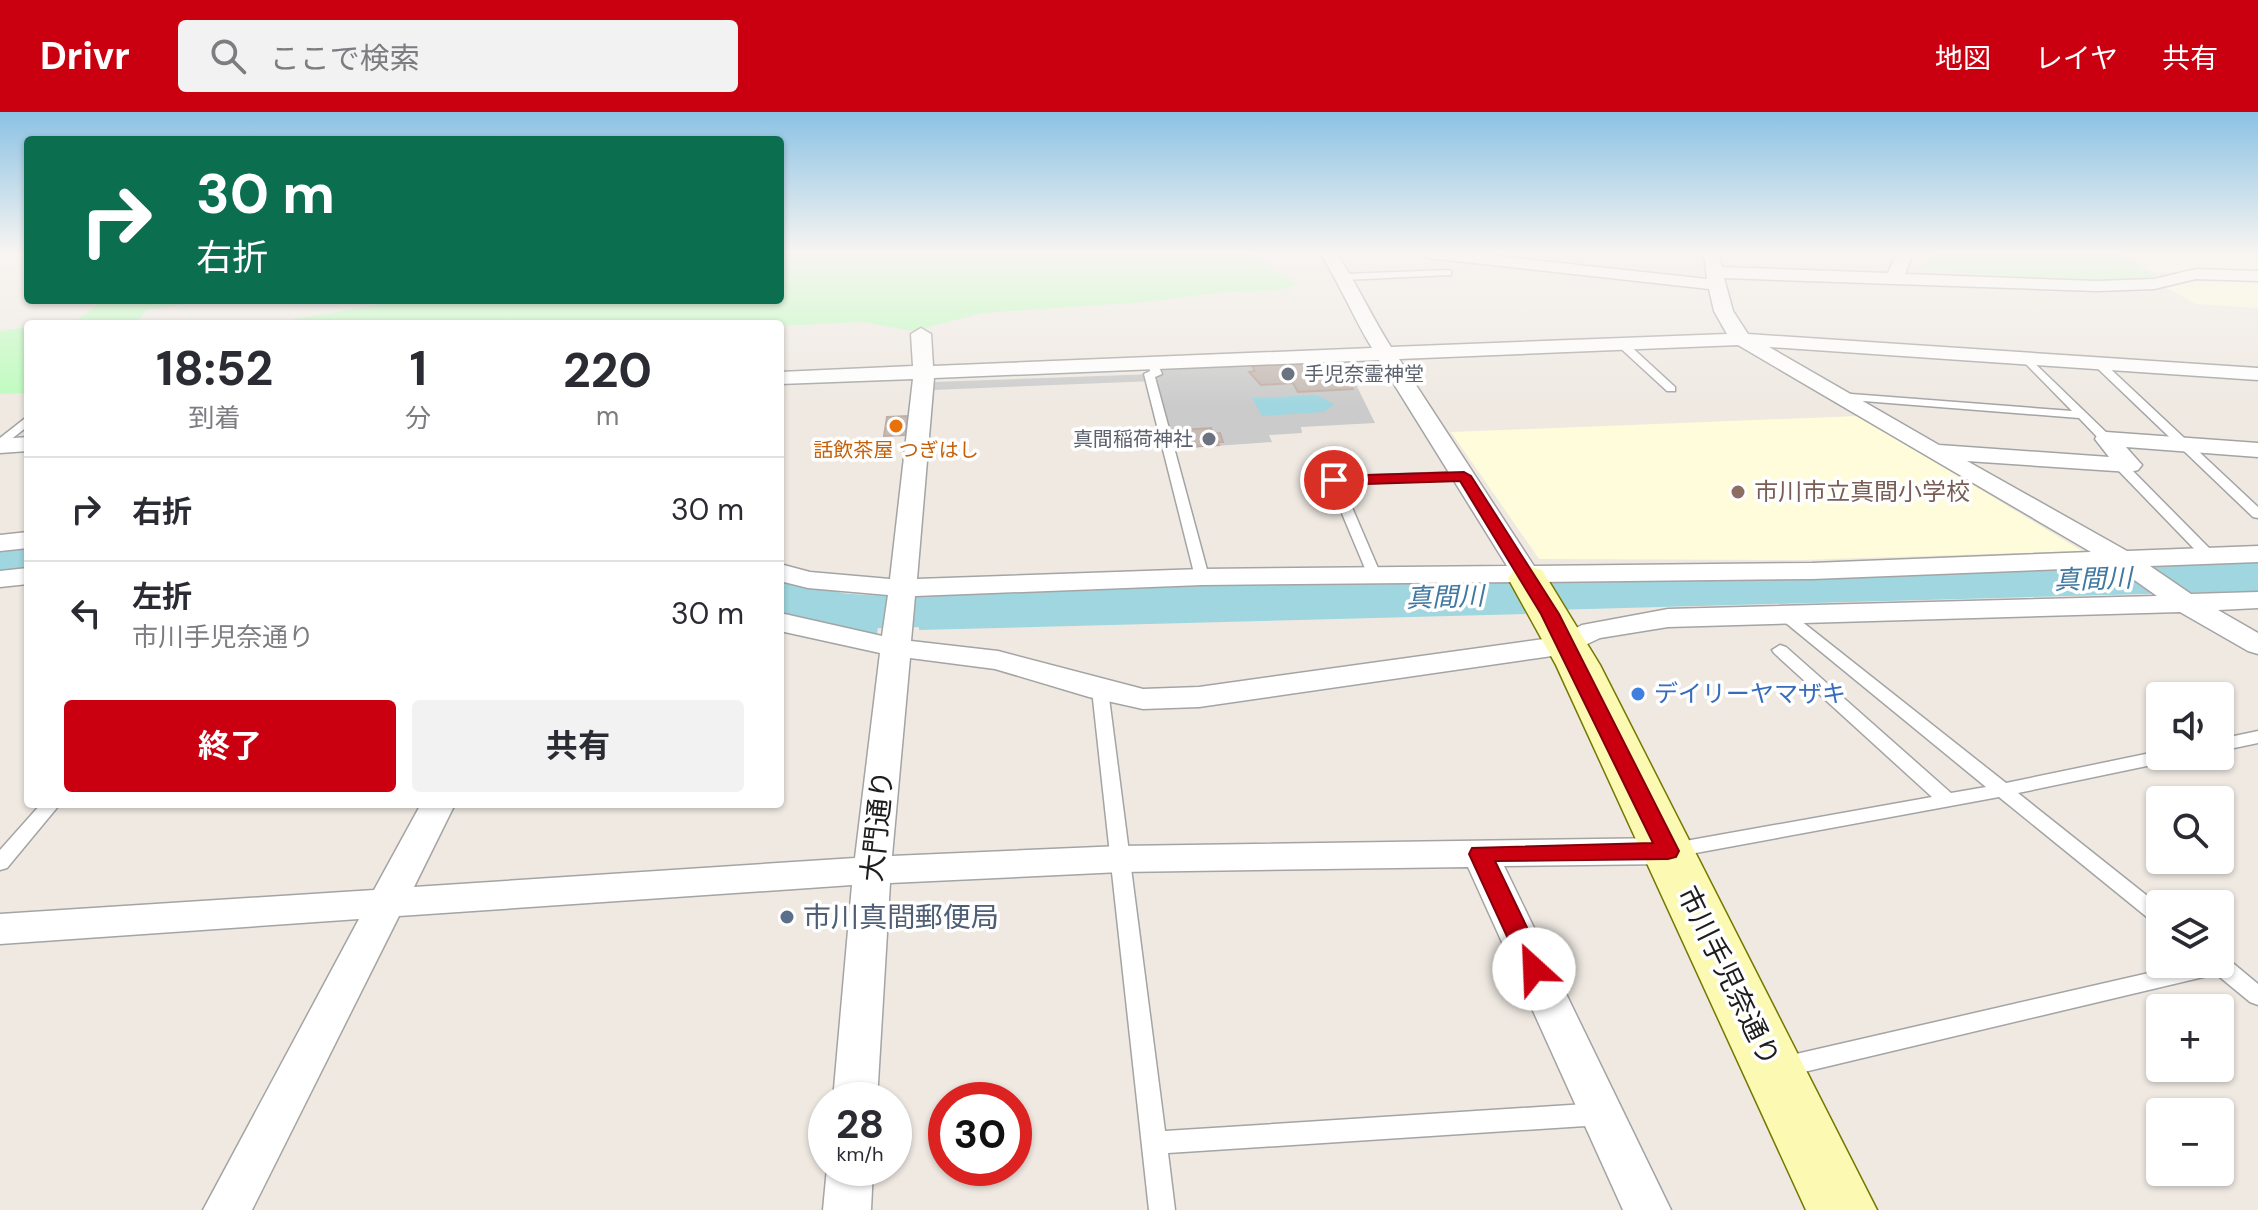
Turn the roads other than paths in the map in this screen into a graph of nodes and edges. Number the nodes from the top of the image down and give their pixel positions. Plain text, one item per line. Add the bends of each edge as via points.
1 (1356, 304) edge
2 (1723, 304) edge
3 (921, 334) dead end
4 (1742, 339) junction
5 (1622, 344) junction
6 (1386, 352) junction
7 (2027, 359) junction
8 (1152, 362) junction
9 (2098, 363) junction
10 (923, 372) junction
11 (2258, 374) edge
12 (784, 378) edge
13 (1671, 389) dead end
14 (1836, 396) junction
15 (2082, 415) junction
16 (24, 424) edge
17 (2106, 439) junction
18 (24, 444) edge
19 (0, 445) edge
20 (2182, 445) junction
21 (2258, 450) edge
22 (1934, 452) junction
23 (2120, 465) junction
24 (1464, 476) junction
25 (2258, 514) edge
26 (24, 540) edge
27 (0, 543) edge
28 (2258, 554) edge
29 (2209, 556) junction
30 (2122, 559) junction
31 (784, 573) edge
32 (1374, 575) junction
33 (24, 576) edge
34 (1202, 577) junction
35 (0, 579) edge
36 (900, 588) junction
37 (2258, 600) edge
38 (1542, 603) junction
39 (2187, 604) junction
40 (1786, 616) junction
41 (784, 623) edge
42 (2258, 645) edge
43 (896, 648) junction
44 (1780, 650) dead end
45 (1100, 690) junction
46 (2258, 737) edge
47 (2234, 742) edge
48 (2146, 760) edge
49 (2002, 790) junction
50 (1947, 800) junction
51 (48, 808) edge
52 (436, 808) edge
53 (1668, 851) junction
54 (1480, 854) junction
55 (1121, 859) junction
56 (0, 863) edge
57 (872, 870) junction
58 (384, 903) junction
59 (2146, 906) edge
60 (0, 929) edge
61 (2234, 977) edge
62 (2163, 978) edge
63 (2258, 996) edge
64 (1774, 1069) junction
65 (856, 1082) edge
66 (1603, 1114) junction
67 (1154, 1143) junction
68 (849, 1186) edge
69 (227, 1210) edge
70 (847, 1210) edge
71 (1162, 1210) edge
72 (1647, 1210) edge
73 (1842, 1210) edge

1 - 6 street, 市川手児奈通り
2 - 4 street via 1732,331
3 - 10 street, 大門通り
4 - 5 street
4 - 7 street
4 - 14 street
5 - 6 street
5 - 13 lane
6 - 8 street
6 - 24 street, 市川手児奈通り
7 - 9 street
7 - 15 lane
8 - 10 street
8 - 34 lane via 1157,374 1149,374
9 - 11 street
9 - 20 lane
10 - 12 street
10 - 36 street, 大門通り
14 - 15 lane
14 - 22 street
15 - 17 lane
16 - 19 lane
17 - 20 street
17 - 23 street via 2130,465
18 - 19 street
20 - 21 street
20 - 25 lane
22 - 23 street
22 - 30 street
23 - 29 lane
24 - 32 lane via 1334,480
24 - 38 street, 市川手児奈通り
26 - 27 street
28 - 29 street
29 - 30 street
30 - 38 street via 1812,571
30 - 39 street
31 - 36 street
32 - 34 street
32 - 38 street
33 - 35 street
34 - 36 street
36 - 43 street, 大門通り
37 - 39 street
38 - 40 street via 1592,631 1668,618
38 - 45 street via 1325,677 1199,697 1143,699
38 - 53 street, 市川手児奈通り
39 - 40 street
39 - 42 street
40 - 49 lane
41 - 43 street
43 - 45 street via 998,660
43 - 57 street, 大門通り
44 - 50 lane
45 - 55 lane
46 - 47 lane
48 - 49 lane
49 - 50 lane
49 - 59 lane
50 - 53 lane
51 - 56 lane
52 - 58 street
53 - 54 street
53 - 64 street, 市川手児奈通り
54 - 55 street
54 - 66 street
55 - 57 street
55 - 67 lane
57 - 58 street
57 - 65 street, 大門通り
58 - 60 street
58 - 69 street
61 - 63 lane
62 - 64 lane
64 - 73 street, 市川手児奈通り
66 - 67 lane
66 - 72 street
67 - 71 lane
68 - 70 street

